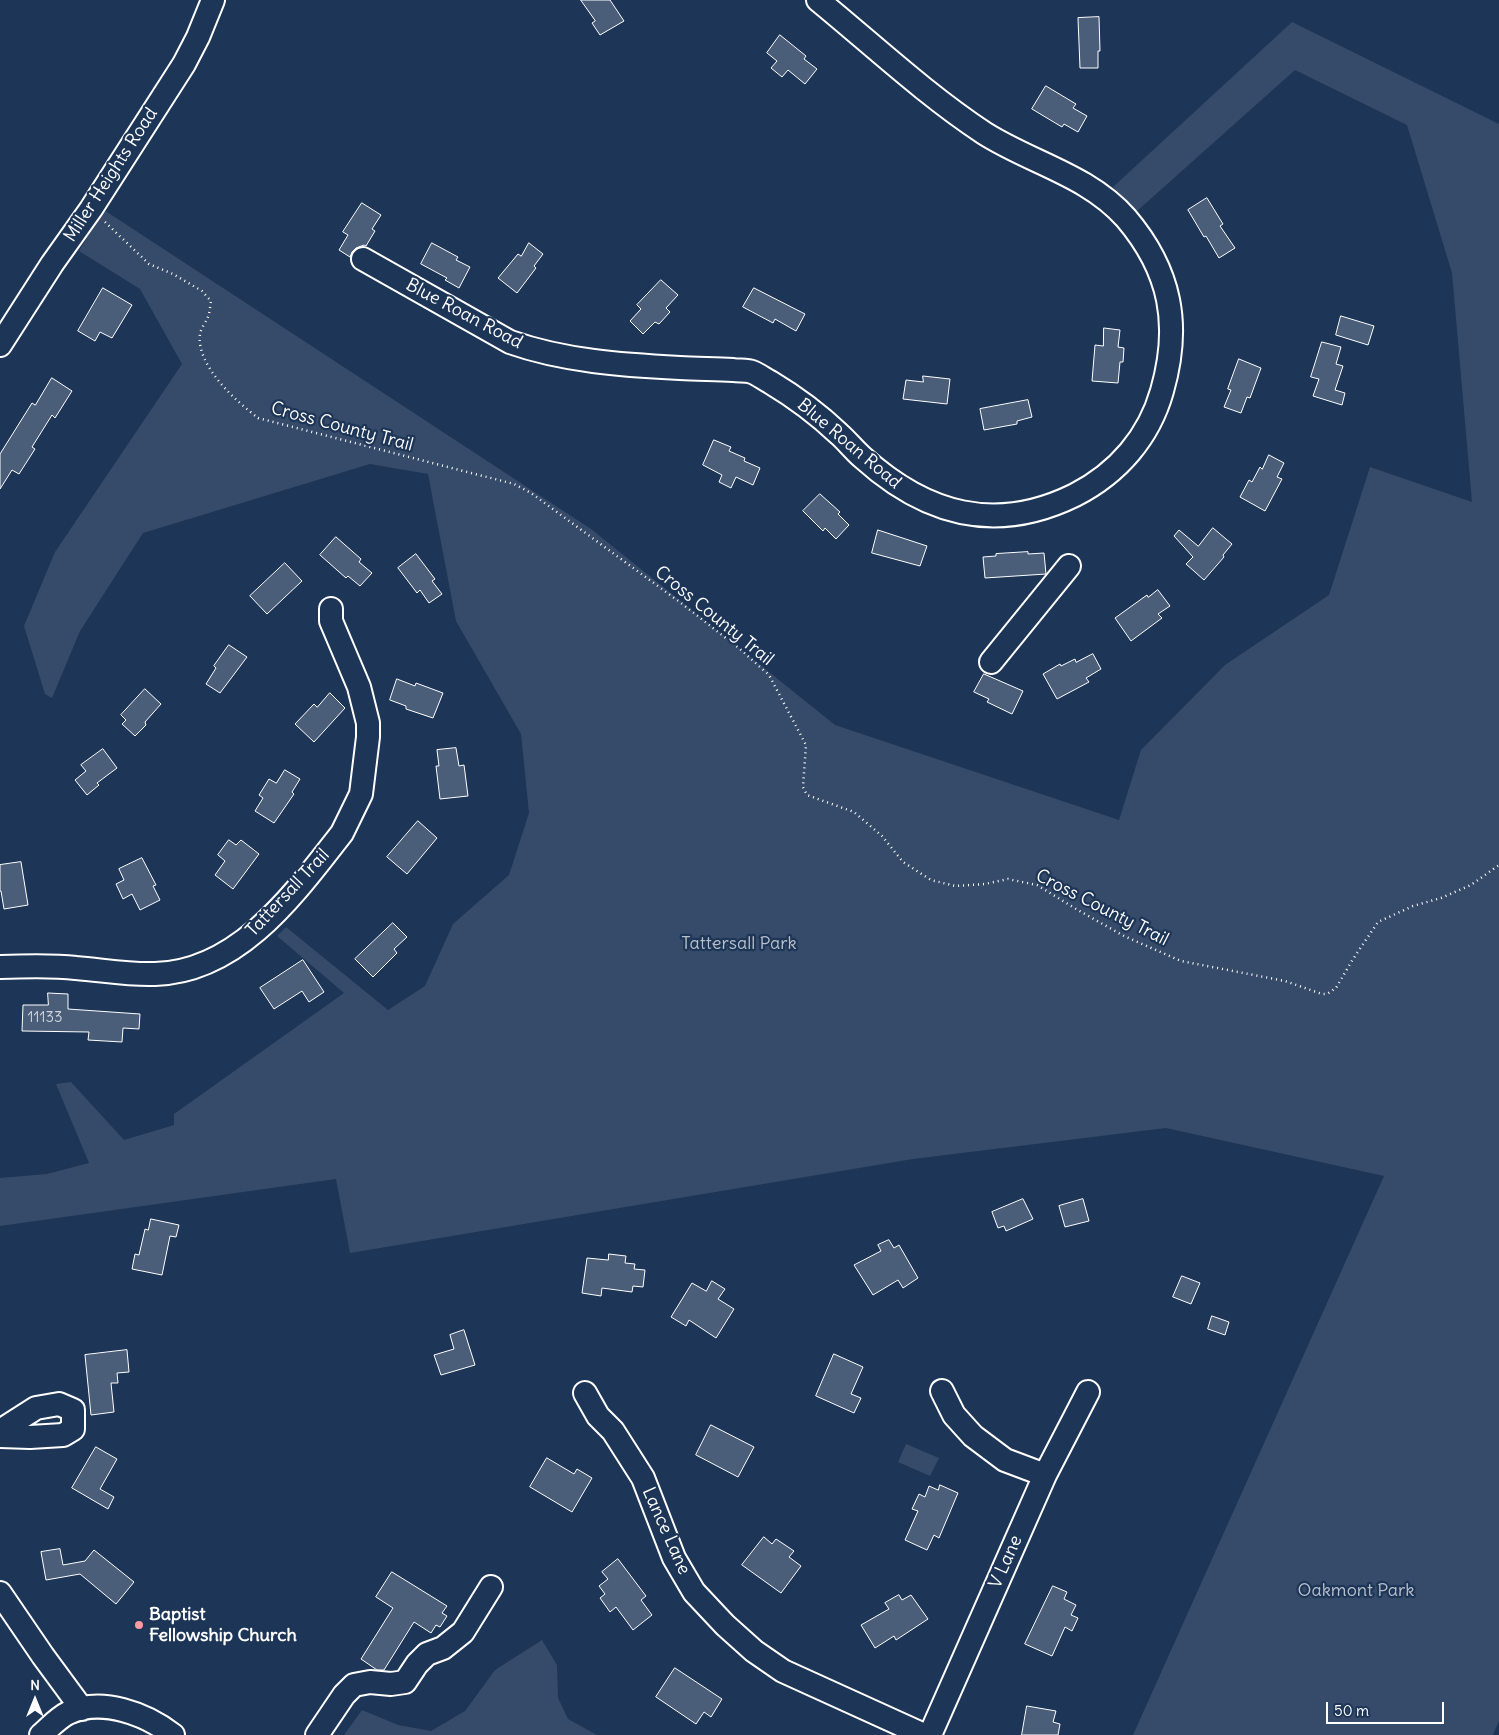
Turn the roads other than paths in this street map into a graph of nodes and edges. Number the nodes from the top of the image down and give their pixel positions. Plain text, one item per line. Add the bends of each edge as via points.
1 (213, 0) edge
2 (818, 0) edge
3 (363, 259) dead end
4 (0, 345) edge
5 (1069, 566) dead end
6 (331, 609) dead end
7 (991, 662) dead end
8 (0, 966) edge
9 (942, 1391) dead end
10 (1088, 1392) dead end
11 (585, 1393) dead end
12 (0, 1431) edge
13 (0, 1436) edge
14 (1044, 1475) junction
15 (491, 1587) dead end
16 (0, 1593) edge
17 (82, 1709) junction
18 (41, 1735) edge
19 (173, 1735) edge
20 (317, 1735) edge
21 (924, 1735) edge
22 (930, 1735) edge

1 - 4 street, Miller Heights Road via 184,64
2 - 3 street, Blue Roan Road via 979,129 1091,188 1124,217 1158,266 1172,325 1169,364 1159,403 1135,446 1112,471 1084,491 1050,506 1013,514 982,515 938,506 890,481 812,410 751,371 645,366 534,350 510,342
5 - 7 street
6 - 8 street, Tattersall Trail via 331,621 353,669 366,710 368,737 362,788 342,833 284,903 233,949 194,968 131,974 74,967
9 - 14 street via 954,1415 973,1436 1005,1460
10 - 14 street, V Lane
11 - 21 street, Lance Lane via 643,1478 674,1558 694,1592 725,1625 783,1671
12 - 13 street via 36,1408 59,1404 73,1410 73,1428 63,1435
14 - 22 street, V Lane
15 - 20 street via 464,1632 443,1648 427,1654 405,1682 354,1685
16 - 17 street
17 - 18 street via 67,1714
17 - 19 street via 131,1711

